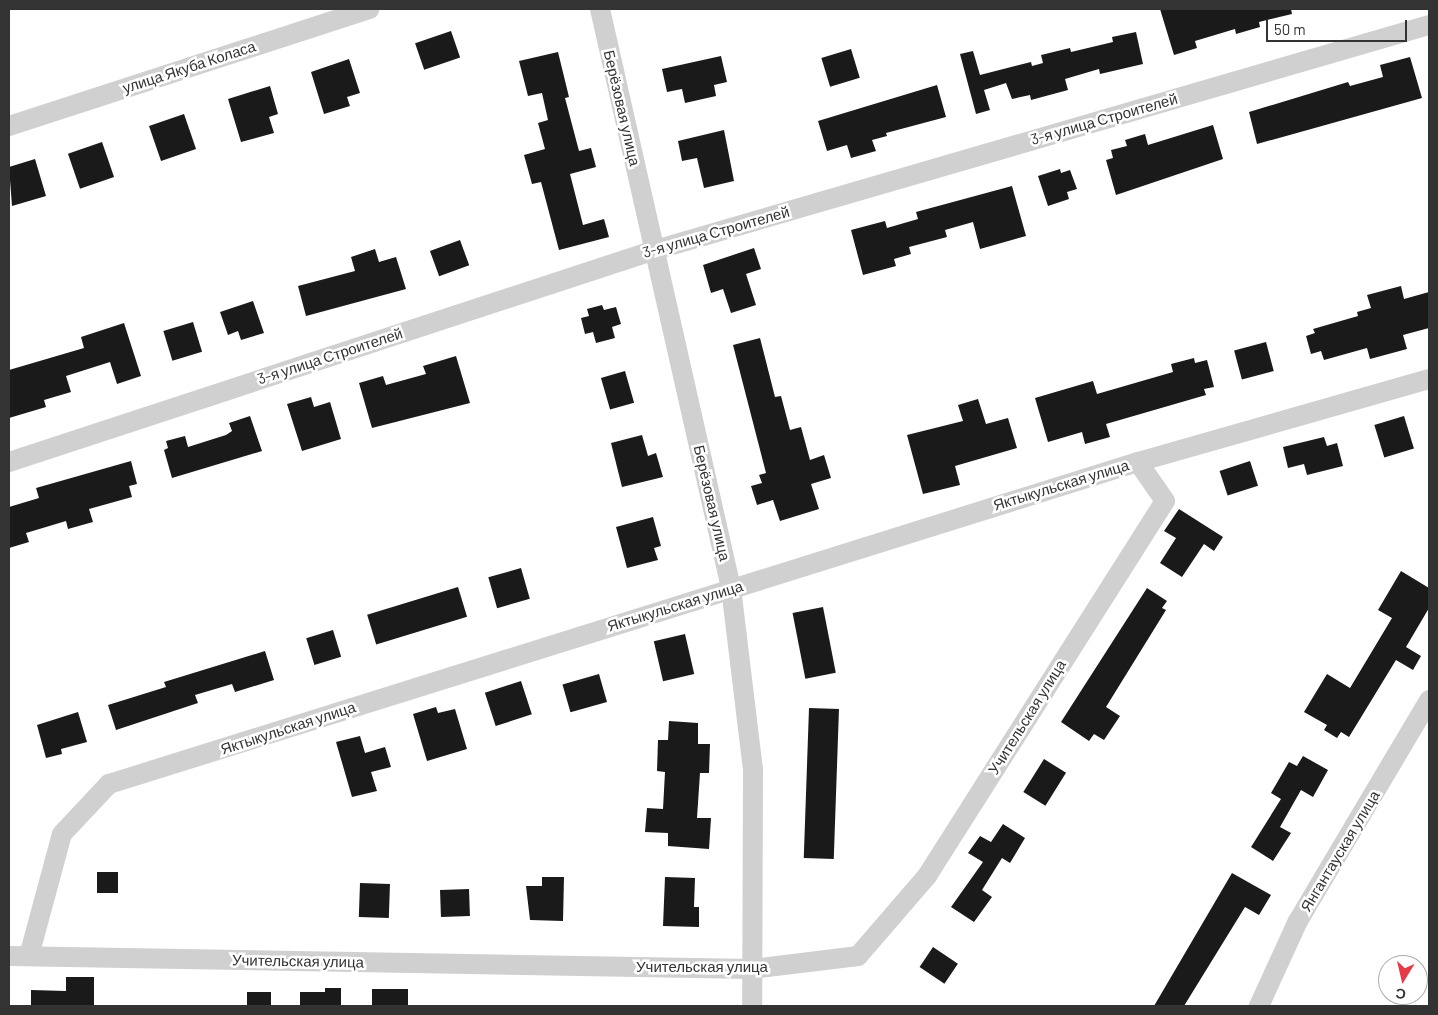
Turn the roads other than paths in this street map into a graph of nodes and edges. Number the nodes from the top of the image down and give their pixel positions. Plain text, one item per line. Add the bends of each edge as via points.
1 (370, 9) edge
2 (600, 9) edge
3 (1429, 25) edge
4 (9, 126) edge
5 (655, 250) junction
6 (1429, 379) edge
7 (9, 462) edge
8 (1138, 462) junction
9 (731, 588) junction
10 (1429, 700) edge
11 (9, 956) edge
12 (29, 956) junction
13 (752, 970) junction
14 (752, 1006) edge
15 (1259, 1006) edge

1 - 4 street, улица Якуба Коласа
2 - 5 street, Берёзовая улица
3 - 5 street, 3-я улица Строителей
5 - 7 street, 3-я улица Строителей
5 - 9 street, Берёзовая улица
6 - 8 street, Яктыкульская улица
8 - 9 street, Яктыкульская улица
8 - 13 street, Учительская улица via 1165,501 927,876 858,956
9 - 12 street, Яктыкульская улица via 109,784 62,834
9 - 13 street, Берёзовая улица via 753,769
10 - 15 street, Янгантауская улица via 1298,921
11 - 12 street, Учительская улица
12 - 13 street, Учительская улица
13 - 14 street, Берёзовая улица

